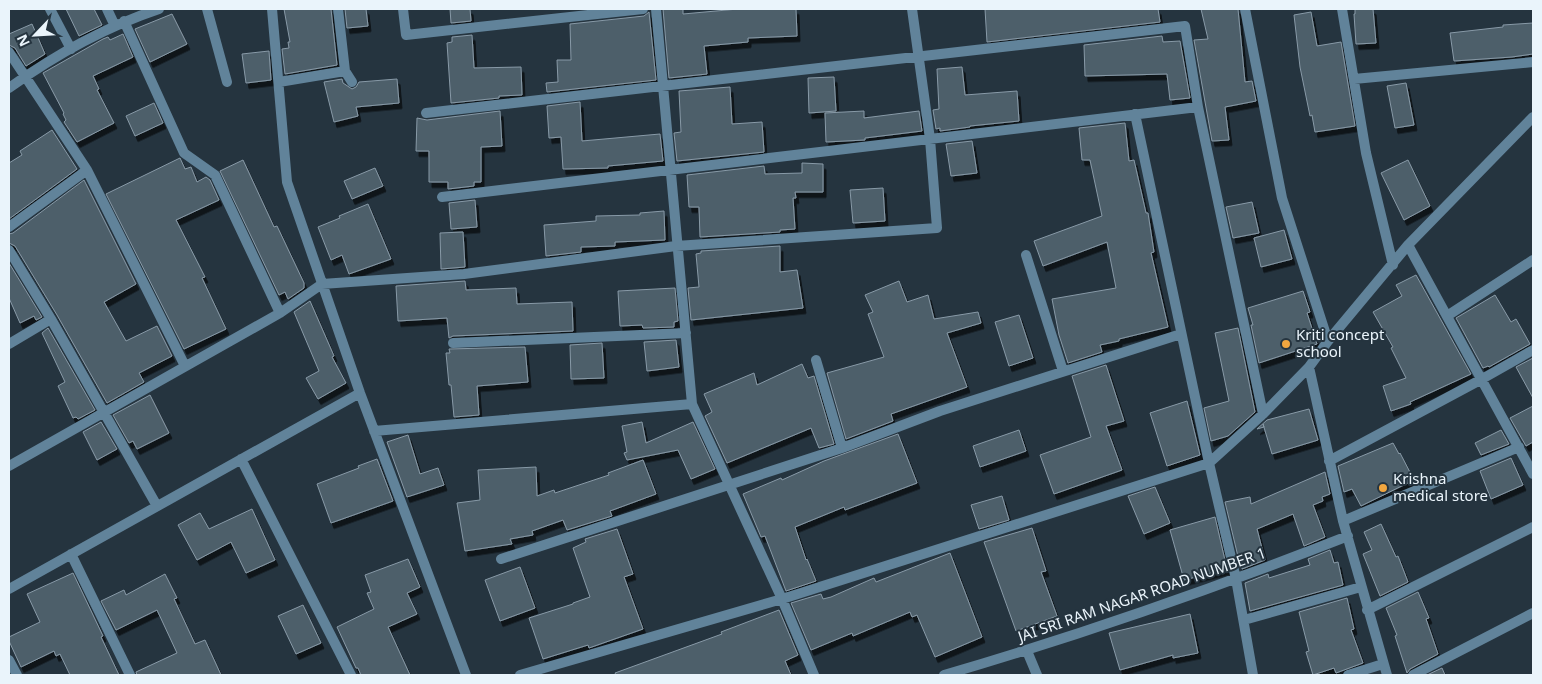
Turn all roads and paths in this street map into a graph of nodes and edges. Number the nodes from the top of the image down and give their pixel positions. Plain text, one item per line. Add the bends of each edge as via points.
1 (50, 9) edge
2 (106, 9) edge
3 (159, 9) edge
4 (207, 9) edge
5 (272, 9) edge
6 (338, 9) edge
7 (403, 9) edge
8 (643, 9) edge
9 (656, 9) edge
10 (912, 9) edge
11 (1245, 9) edge
12 (1342, 9) edge
13 (147, 11) edge
14 (120, 23) junction
15 (71, 48) junction
16 (9, 52) edge
17 (918, 57) junction
18 (1533, 62) edge
19 (345, 71) junction
20 (24, 77) junction
21 (1354, 79) junction
22 (227, 82) dead end
23 (279, 82) junction
24 (352, 82) dead end
25 (664, 86) junction
26 (9, 88) edge
27 (1198, 107) junction
28 (426, 113) dead end
29 (1135, 114) junction
30 (1533, 117) edge
31 (930, 139) junction
32 (671, 169) junction
33 (87, 170) junction
34 (442, 197) dead end
35 (9, 227) edge
36 (1408, 245) junction
37 (676, 246) junction
38 (9, 250) edge
39 (1026, 255) dead end
40 (1533, 260) edge
41 (1393, 265) junction
42 (322, 284) junction
43 (280, 313) junction
44 (1447, 316) junction
45 (51, 319) junction
46 (686, 333) junction
47 (1181, 334) junction
48 (1328, 340) junction
49 (453, 343) dead end
50 (9, 344) edge
51 (1533, 350) edge
52 (816, 360) dead end
53 (185, 366) junction
54 (1309, 367) junction
55 (1062, 371) junction
56 (1482, 379) junction
57 (360, 393) junction
58 (692, 404) junction
59 (104, 412) junction
60 (1263, 414) junction
61 (374, 431) junction
62 (842, 448) junction
63 (1519, 448) junction
64 (241, 460) junction
65 (1530, 460) edge
66 (1329, 461) junction
67 (1209, 463) junction
68 (9, 466) edge
69 (1533, 474) edge
70 (730, 485) junction
71 (157, 506) junction
72 (1343, 521) junction
73 (1533, 527) edge
74 (1348, 536) junction
75 (71, 554) junction
76 (501, 559) dead end
77 (1236, 580) junction
78 (1361, 587) junction
79 (9, 589) edge
80 (782, 599) junction
81 (1367, 610) junction
82 (1533, 613) edge
83 (1244, 620) junction
84 (1027, 651) junction
85 (9, 660) edge
86 (1383, 664) junction
87 (17, 675) edge
88 (130, 675) edge
89 (351, 675) edge
90 (466, 675) edge
91 (520, 675) edge
92 (814, 675) edge
93 (944, 675) edge
94 (1037, 675) edge
95 (1253, 675) edge
96 (1348, 675) edge
97 (1387, 675) edge
98 (1413, 675) edge

1 - 15 street
2 - 14 street
3 - 13 street
4 - 22 street
5 - 23 street
6 - 19 street
7 - 8 street via 406,35
9 - 25 street
10 - 17 street
11 - 48 street via 1282,198
12 - 21 street
13 - 14 street
14 - 15 street
14 - 43 street via 184,153 215,175
15 - 20 street
16 - 20 street
17 - 25 street
17 - 27 street via 1185,26
17 - 31 street
18 - 21 street
19 - 23 street
19 - 24 street
20 - 26 street
20 - 33 street
21 - 41 street via 1366,152
23 - 42 street via 287,182
25 - 28 street
25 - 32 street
27 - 29 street
27 - 60 street
29 - 31 street
29 - 47 street
30 - 36 street
31 - 32 street
31 - 37 street via 937,228
32 - 34 street
32 - 37 street
33 - 35 street
33 - 53 street
36 - 41 street
36 - 44 street
37 - 42 street via 464,274
37 - 46 street
38 - 45 street
39 - 55 street
40 - 44 street
41 - 48 street
42 - 43 street
42 - 57 street
43 - 53 street
44 - 56 street
45 - 50 street
45 - 59 street
46 - 49 street
46 - 58 street
47 - 55 street
47 - 67 street
48 - 54 street
51 - 56 street
52 - 62 street
53 - 59 street
54 - 60 street
54 - 66 street
55 - 62 street via 940,411
56 - 63 street
56 - 66 street
57 - 61 street
57 - 64 street
58 - 61 street
58 - 70 street
59 - 68 street
59 - 71 street
60 - 67 street
61 - 90 street
62 - 70 street
63 - 65 street
63 - 72 street
64 - 71 street
64 - 89 street
65 - 69 street
66 - 72 street
67 - 77 street
67 - 80 street
70 - 76 street
70 - 80 street
71 - 75 street
72 - 74 street
73 - 81 street
74 - 77 street, JAI SRI RAM NAGAR ROAD NUMBER 1
74 - 78 street
75 - 79 street
75 - 88 street
77 - 83 street
77 - 84 street, JAI SRI RAM NAGAR ROAD NUMBER 1
78 - 81 street
78 - 83 street
80 - 91 street
80 - 92 street
81 - 86 street
82 - 98 street
83 - 95 street
84 - 93 street, JAI SRI RAM NAGAR ROAD NUMBER 1
84 - 94 street
85 - 87 street
86 - 96 street
86 - 97 street

